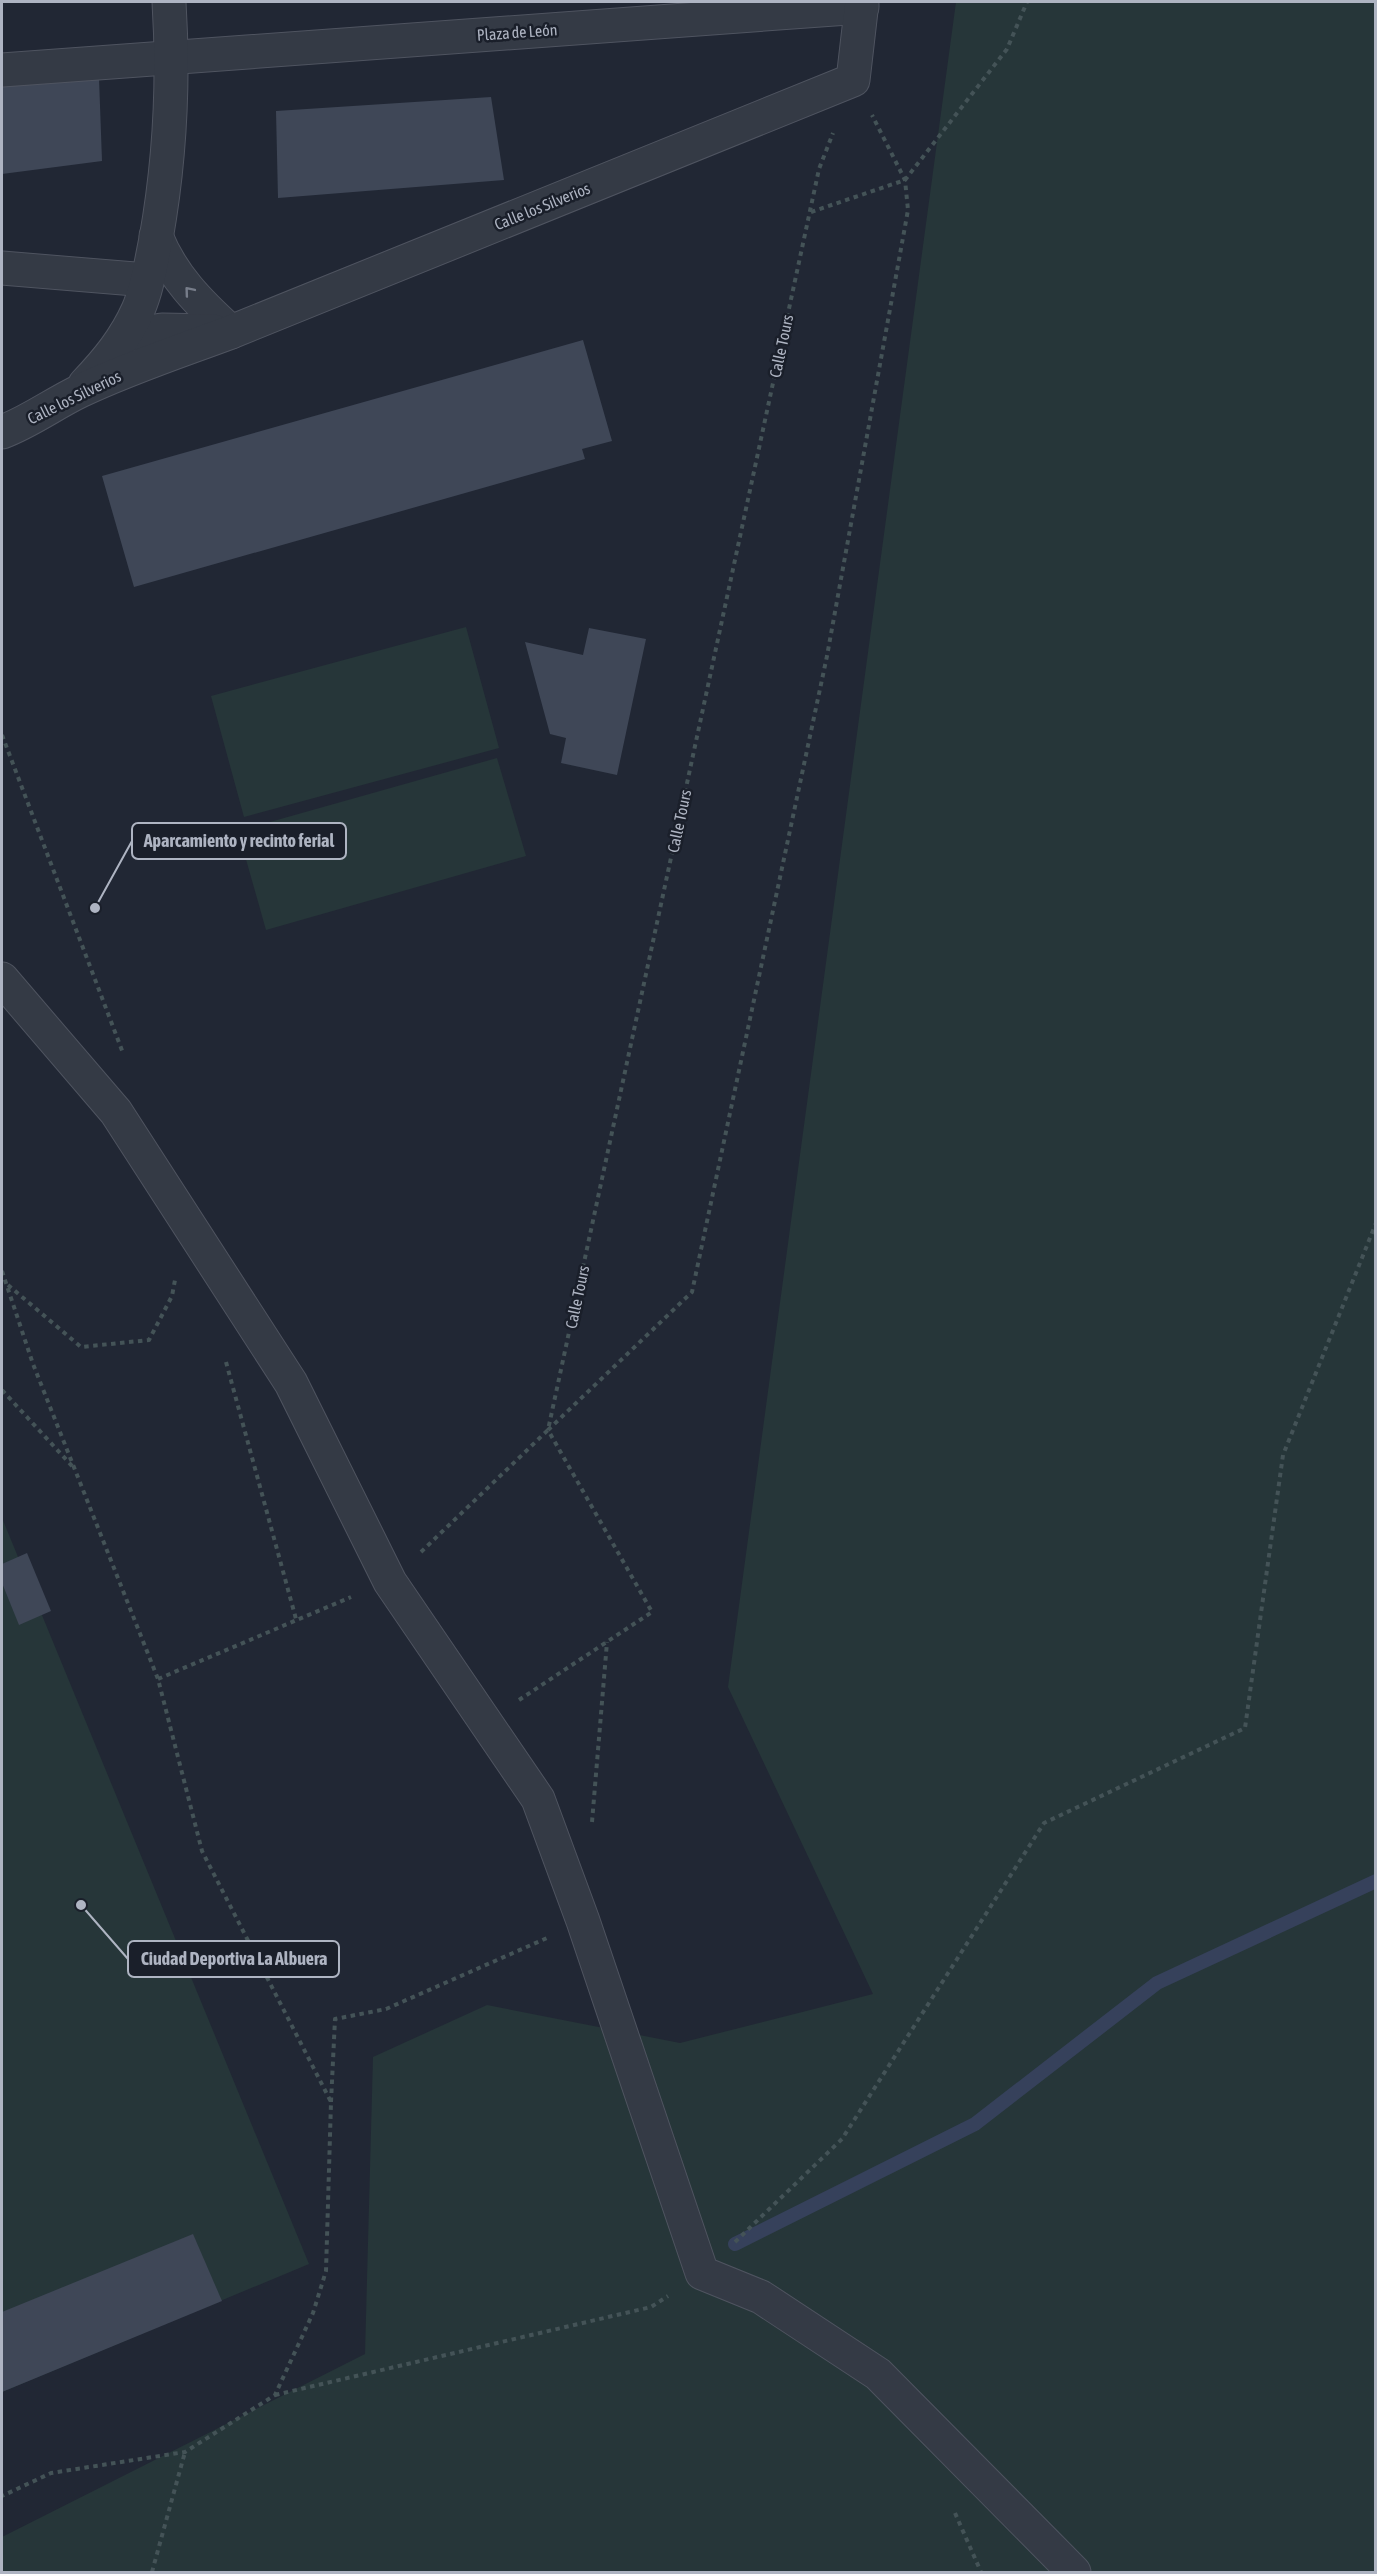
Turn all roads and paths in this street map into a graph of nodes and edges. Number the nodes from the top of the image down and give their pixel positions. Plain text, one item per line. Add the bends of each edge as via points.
1 (169, 2) edge
2 (1027, 2) edge
3 (862, 4) edge
4 (172, 57) junction
5 (2, 70) edge
6 (854, 80) junction
7 (905, 180) junction
8 (810, 212) junction
9 (156, 236) junction
10 (2, 268) edge
11 (147, 280) junction
12 (231, 332) junction
13 (126, 333) junction
14 (147, 363) junction
15 (78, 392) junction
16 (2, 432) edge
17 (2, 735) edge
18 (2, 979) edge
19 (124, 1057) dead end
20 (1376, 1223) edge
21 (188, 1224) junction
22 (2, 1271) edge
23 (6, 1284) junction
24 (226, 1361) dead end
25 (2, 1390) edge
26 (548, 1431) junction
27 (74, 1468) junction
28 (390, 1582) junction
29 (296, 1619) junction
30 (608, 1642) junction
31 (158, 1679) junction
32 (486, 1722) junction
33 (591, 1828) dead end
34 (583, 1921) junction
35 (331, 2102) junction
36 (702, 2273) junction
37 (275, 2395) junction
38 (185, 2452) junction
39 (2, 2496) edge
40 (152, 2572) edge
41 (1074, 2572) edge

1 - 4 street
2 - 7 path via 1007,49
3 - 4 street, Plaza de León
3 - 6 street
4 - 5 street, Plaza de León
4 - 9 street via 167,174
6 - 7 path
6 - 8 path, Calle Tours via 819,169
6 - 12 street, Calle los Silverios
7 - 8 path
7 - 26 path via 908,210 827,656 692,1292
8 - 26 path, Calle Tours
9 - 11 street
12 -> 9 street via 176,276
10 - 11 street
11 - 13 street
12 - 13 street, Calle los Silverios
12 - 14 street, Calle los Silverios
13 - 14 street
13 - 15 street via 113,354
14 - 15 street, Calle los Silverios
15 - 16 street, Calle los Silverios
17 - 19 path
18 - 21 street via 116,1112
20 - 36 path via 1283,1455 1245,1728 1044,1823 842,2139
21 - 23 path via 172,1296 149,1340 81,1347
21 - 28 street via 291,1383
22 - 23 path
23 - 27 path
24 - 29 path
25 - 27 path
26 - 28 path
26 - 30 path via 652,1612
27 - 31 path
28 - 29 path
28 - 32 street
29 - 31 path
30 - 32 path
30 - 33 path
31 - 35 path via 202,1851
32 - 34 street via 538,1799
34 - 35 path via 386,2009 335,2019
34 - 36 street
35 - 37 path via 326,2271 313,2313
36 - 37 path via 651,2307
36 - 41 street via 761,2297 878,2374
37 - 38 path
38 - 39 path via 51,2473
38 - 40 path

